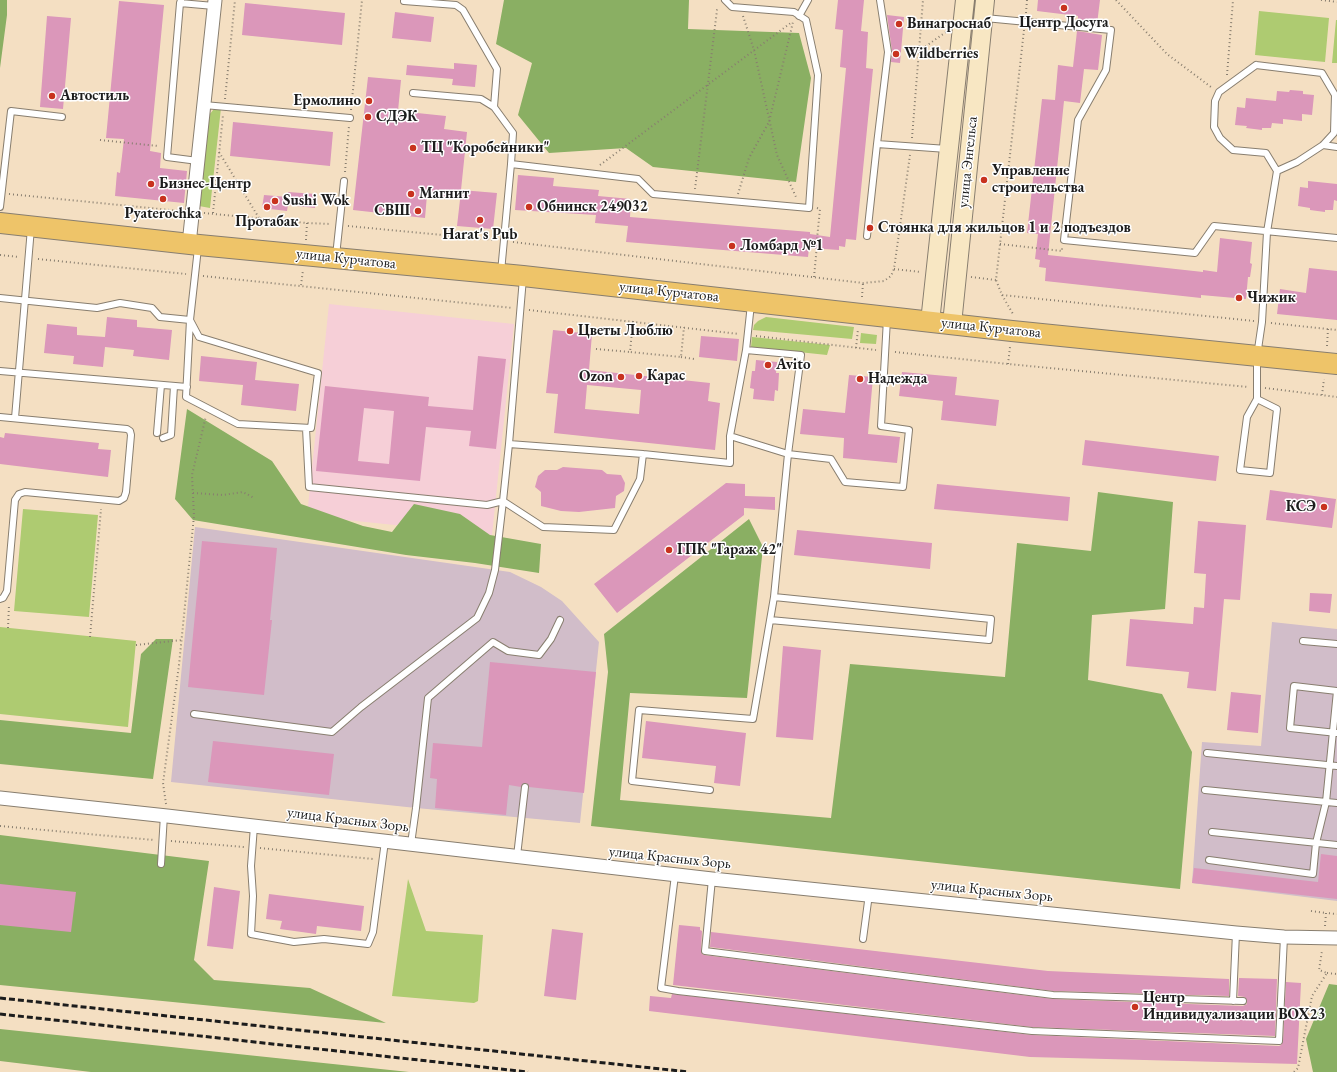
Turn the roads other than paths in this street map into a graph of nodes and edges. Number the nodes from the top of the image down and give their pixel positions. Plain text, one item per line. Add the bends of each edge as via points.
1 (808, 0) edge
2 (880, 0) edge
3 (964, 0) edge
4 (985, 0) edge
5 (404, 1) edge
6 (180, 2) edge
7 (214, 3) edge
8 (723, 3) edge
9 (799, 16) junction
10 (983, 18) junction
11 (413, 93) dead end
12 (204, 105) junction
13 (494, 107) junction
14 (62, 117) dead end
15 (350, 118) road end
16 (878, 144) junction
17 (1323, 145) junction
18 (1337, 147) edge
19 (948, 149) junction
20 (198, 161) junction
21 (511, 164) junction
22 (1278, 171) junction
23 (344, 181) road end
24 (0, 207) edge
25 (0, 223) edge
26 (32, 227) junction
27 (1267, 232) junction
28 (867, 236) dead end
29 (1337, 238) edge
30 (194, 244) junction
31 (336, 258) junction
32 (501, 274) junction
33 (523, 276) junction
34 (0, 298) edge
35 (25, 301) junction
36 (751, 301) junction
37 (887, 317) junction
38 (190, 320) junction
39 (930, 322) junction
40 (952, 324) junction
41 (746, 350) junction
42 (1257, 356) junction
43 (1337, 364) edge
44 (0, 371) edge
45 (19, 373) junction
46 (161, 385) junction
47 (174, 386) junction
48 (187, 387) junction
49 (1257, 399) junction
50 (0, 417) edge
51 (15, 418) junction
52 (306, 428) junction
53 (157, 433) dead end
54 (730, 436) junction
55 (163, 438) dead end
56 (509, 444) junction
57 (643, 454) junction
58 (788, 454) junction
59 (503, 501) junction
60 (774, 597) junction
61 (0, 599) edge
62 (560, 620) dead end
63 (770, 620) junction
64 (1303, 641) dead end
65 (1337, 644) edge
66 (1337, 691) edge
67 (194, 714) dead end
68 (1335, 732) edge
69 (1207, 753) dead end
70 (1330, 765) junction
71 (1337, 766) edge
72 (524, 787) dead end
73 (710, 790) dead end
74 (1205, 790) dead end
75 (0, 798) edge
76 (1326, 802) junction
77 (1337, 803) edge
78 (165, 815) junction
79 (254, 826) junction
80 (1212, 832) dead end
81 (385, 841) junction
82 (1316, 843) junction
83 (411, 844) junction
84 (1337, 845) edge
85 (517, 856) junction
86 (1209, 860) dead end
87 (161, 864) dead end
88 (675, 875) junction
89 (712, 879) junction
90 (869, 894) junction
91 (1236, 933) junction
92 (1284, 937) junction
93 (1337, 938) edge
94 (863, 939) dead end
95 (1233, 1001) junction
96 (1242, 1001) dead end

1 - 9 lane
2 - 16 lane via 888,52
3 - 19 main road, улица Энгельса
4 - 10 main road, улица Энгельса
5 - 13 lane via 456,5 463,10 497,69
6 - 7 lane
6 - 20 lane via 167,157
7 - 12 street
8 - 9 lane via 732,7 794,12
9 - 21 lane via 806,20 818,75 809,208 653,194 638,179
10 - 27 lane via 1111,30 1106,70 1078,120 1064,240 1195,253 1214,226
10 - 40 main road, улица Энгельса
11 - 13 lane via 481,99
12 - 15 lane
12 - 20 street
13 - 21 lane via 513,134
14 - 24 lane via 11,111
16 - 19 lane
16 - 28 lane
17 - 18 lane
17 - 22 lane
17 - 22 lane via 1334,133 1335,95 1322,73 1256,65 1219,92 1215,101 1214,127 1220,138 1233,150 1266,153
19 - 39 main road, улица Энгельса
20 - 30 street via 192,212
21 - 32 lane
22 - 27 lane
23 - 31 lane
25 - 26 main road, улица Курчатова
26 - 30 main road, улица Курчатова
26 - 35 lane
27 - 29 lane
27 - 42 lane via 1262,322
30 - 31 main road, улица Курчатова
30 - 38 lane via 195,275
31 - 32 main road, улица Курчатова
32 - 33 main road, улица Курчатова
33 - 36 main road, улица Курчатова
33 - 56 lane
34 - 35 lane
35 - 38 lane via 97,308 120,303 152,308 160,317
35 - 45 lane
36 - 37 main road, улица Курчатова
36 - 41 lane
37 - 39 main road, улица Курчатова
37 - 58 lane via 880,426 909,430 903,487 845,482 831,459
38 - 48 lane
38 - 52 lane via 199,337 318,373 311,428
39 - 40 main road, улица Курчатова
40 - 42 main road, улица Курчатова
41 - 54 lane
41 - 58 lane via 802,355
42 - 43 main road, улица Курчатова
42 - 49 lane
44 - 45 lane
45 - 46 lane
45 - 51 lane
46 - 47 lane
46 - 53 lane
47 - 48 lane
47 - 55 lane via 170,434
48 - 52 lane via 186,397 238,424
49 - 49 lane via 1247,417 1240,470 1270,473 1277,409
50 - 51 lane
51 - 61 lane via 127,429 131,435 127,485 124,498 119,501 25,492 19,494 15,500 8,591
52 - 59 lane via 309,487 488,505
54 - 57 lane via 730,463
54 - 58 lane
56 - 57 lane
56 - 59 lane
57 - 59 lane via 640,480 614,530 543,527
58 - 60 lane
59 - 67 lane via 495,570 489,593 477,618 332,732
60 - 63 lane
60 - 63 lane via 991,619 988,640
62 - 83 lane via 551,639 539,655 508,652 493,642 428,698
63 - 73 lane via 753,719 639,710 632,781
64 - 65 lane
66 - 68 lane
66 - 68 lane via 1294,686 1290,728
68 - 70 lane
69 - 70 lane
70 - 71 lane
70 - 76 lane
72 - 85 lane
74 - 76 lane
75 - 78 street, улица Красных Зорь
76 - 77 lane
76 - 82 lane
78 - 79 street, улица Красных Зорь
78 - 87 lane
79 - 81 street, улица Красных Зорь
79 - 81 lane via 251,934 294,942 324,939 368,944 373,932
80 - 82 lane
81 - 83 street, улица Красных Зорь
82 - 84 lane
82 - 86 lane via 1313,874
83 - 85 street, улица Красных Зорь
85 - 88 street, улица Красных Зорь
88 - 89 street, улица Красных Зорь
88 - 92 lane via 661,988 1024,1030 1279,1041
89 - 90 street, улица Красных Зорь
89 - 95 lane via 705,951 1053,995
90 - 91 street, улица Красных Зорь
90 - 94 lane
91 - 92 street, улица Красных Зорь
91 - 95 lane
92 - 93 street, улица Красных Зорь
95 - 96 lane

